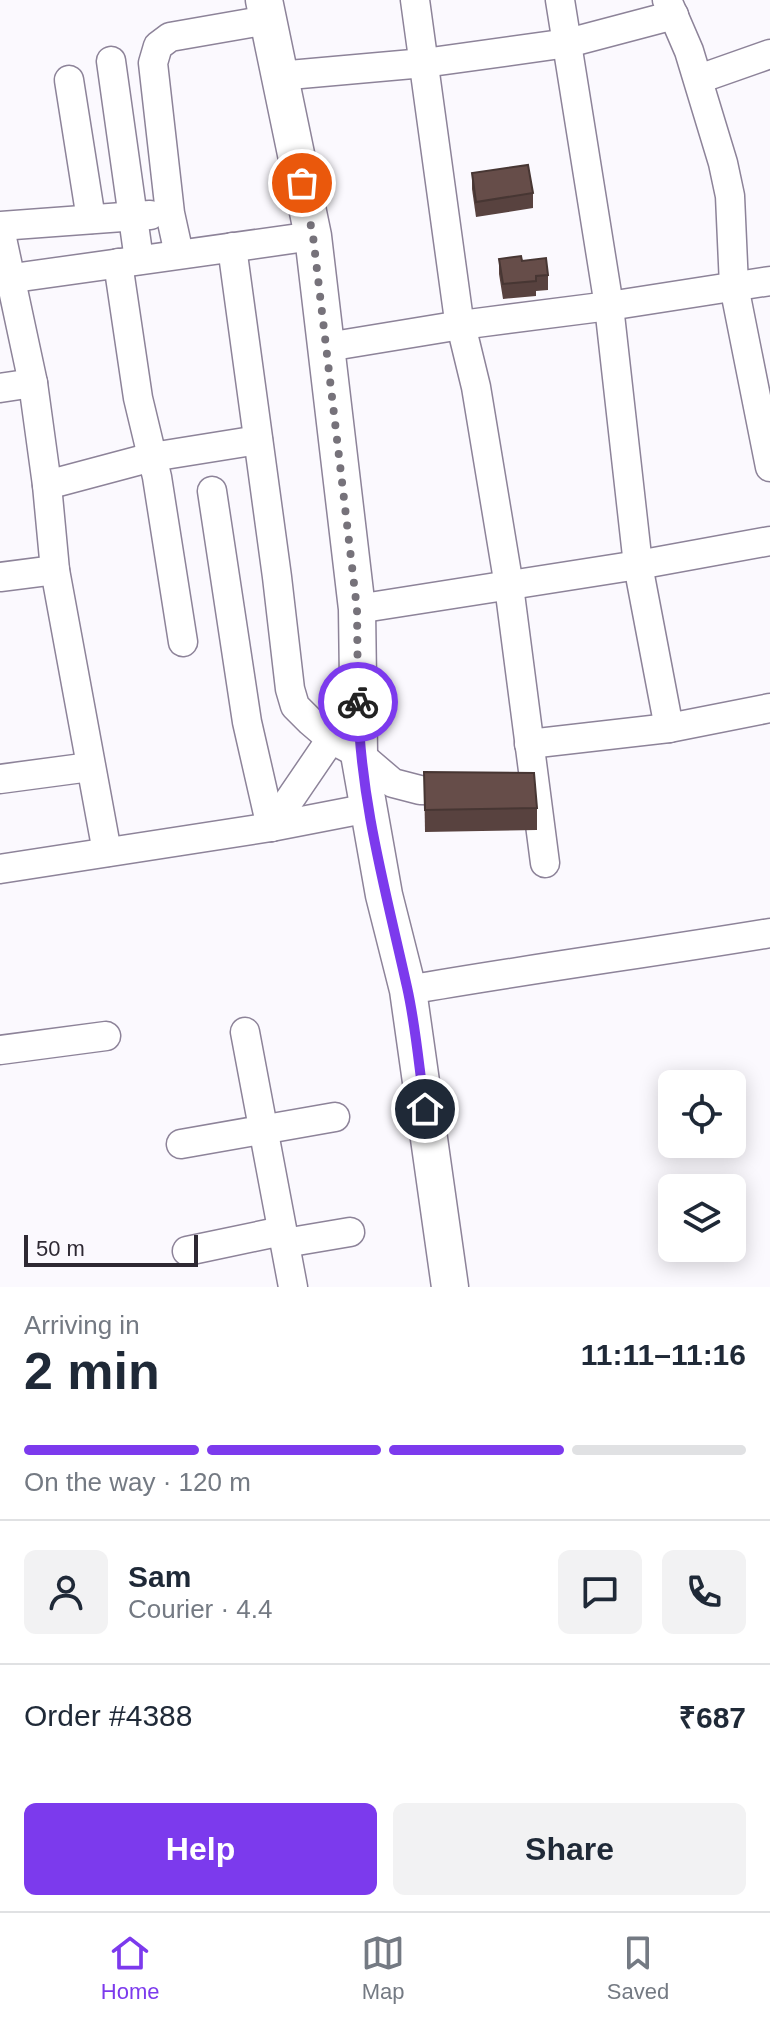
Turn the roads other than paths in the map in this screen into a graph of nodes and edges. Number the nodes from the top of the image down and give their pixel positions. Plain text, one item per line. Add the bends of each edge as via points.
1 (415, 0) edge
2 (560, 0) edge
3 (671, 8) edge
4 (265, 10) edge
5 (568, 43) junction
6 (770, 54) edge
7 (111, 61) dead end
8 (424, 63) junction
9 (278, 76) junction
10 (699, 79) junction
11 (69, 80) dead end
12 (170, 213) junction
13 (134, 216) junction
14 (91, 219) junction
15 (0, 228) edge
16 (313, 236) junction
17 (232, 247) junction
18 (179, 254) junction
19 (128, 261) junction
20 (5, 279) edge
21 (770, 281) edge
22 (734, 286) junction
23 (609, 306) junction
24 (461, 325) junction
25 (327, 347) junction
26 (33, 383) junction
27 (0, 388) edge
28 (258, 440) junction
29 (152, 457) junction
30 (770, 467) edge
31 (47, 485) junction
32 (212, 491) dead end
33 (770, 541) edge
34 (638, 565) junction
35 (55, 570) junction
36 (0, 577) edge
37 (509, 586) junction
38 (357, 609) junction
39 (183, 642) dead end
40 (770, 708) edge
41 (669, 728) junction
42 (529, 744) junction
43 (345, 746) junction
44 (90, 767) junction
45 (0, 779) edge
46 (511, 788) junction
47 (369, 808) junction
48 (271, 827) junction
49 (107, 852) junction
50 (545, 863) dead end
51 (0, 866) edge
52 (770, 933) edge
53 (404, 974) junction
54 (245, 1032) dead end
55 (106, 1036) dead end
56 (0, 1050) edge
57 (335, 1117) dead end
58 (263, 1129) junction
59 (181, 1144) dead end
60 (350, 1232) dead end
61 (284, 1237) junction
62 (187, 1251) dead end
63 (293, 1287) edge
64 (450, 1287) edge

1 - 8 street
2 - 5 street
3 - 5 street
3 - 10 street
4 - 9 main road
4 - 12 street via 170,37 158,46 153,63
5 - 8 street
5 - 23 street
6 - 10 street
7 - 13 street
8 - 9 street
8 - 24 street
9 - 16 main road
10 - 22 street via 730,196
11 - 14 street
12 - 13 street
12 - 18 street
13 - 14 street
13 - 19 street
14 - 15 street
15 - 20 street
16 - 17 street
16 - 25 main road
17 - 18 street
17 - 28 street
18 - 19 street
19 - 20 street
19 - 29 street via 138,398
20 - 26 street
21 - 22 street
22 - 23 street
22 - 30 street
23 - 24 street
23 - 34 street
24 - 25 street
24 - 37 street
25 - 38 main road
26 - 27 street
26 - 31 street
28 - 29 street
28 - 43 street via 290,689 295,706
29 - 31 street
29 - 39 street
31 - 35 street
32 - 48 street via 247,722
33 - 34 street
34 - 37 street
34 - 41 street
35 - 36 street
35 - 44 street
37 - 38 street
37 - 42 street
38 - 43 main road
40 - 41 street
41 - 42 street
42 - 46 street
43 - 46 street via 406,787 451,792
43 - 47 main road
43 - 48 street
44 - 45 street
44 - 49 street
46 - 50 street
47 - 48 street
47 - 53 main road
48 - 49 street
49 - 51 street
52 - 53 street via 545,966
53 - 64 main road
54 - 58 street
55 - 56 street
57 - 58 street
58 - 59 street
58 - 61 street
60 - 61 street
61 - 62 street
61 - 63 street

